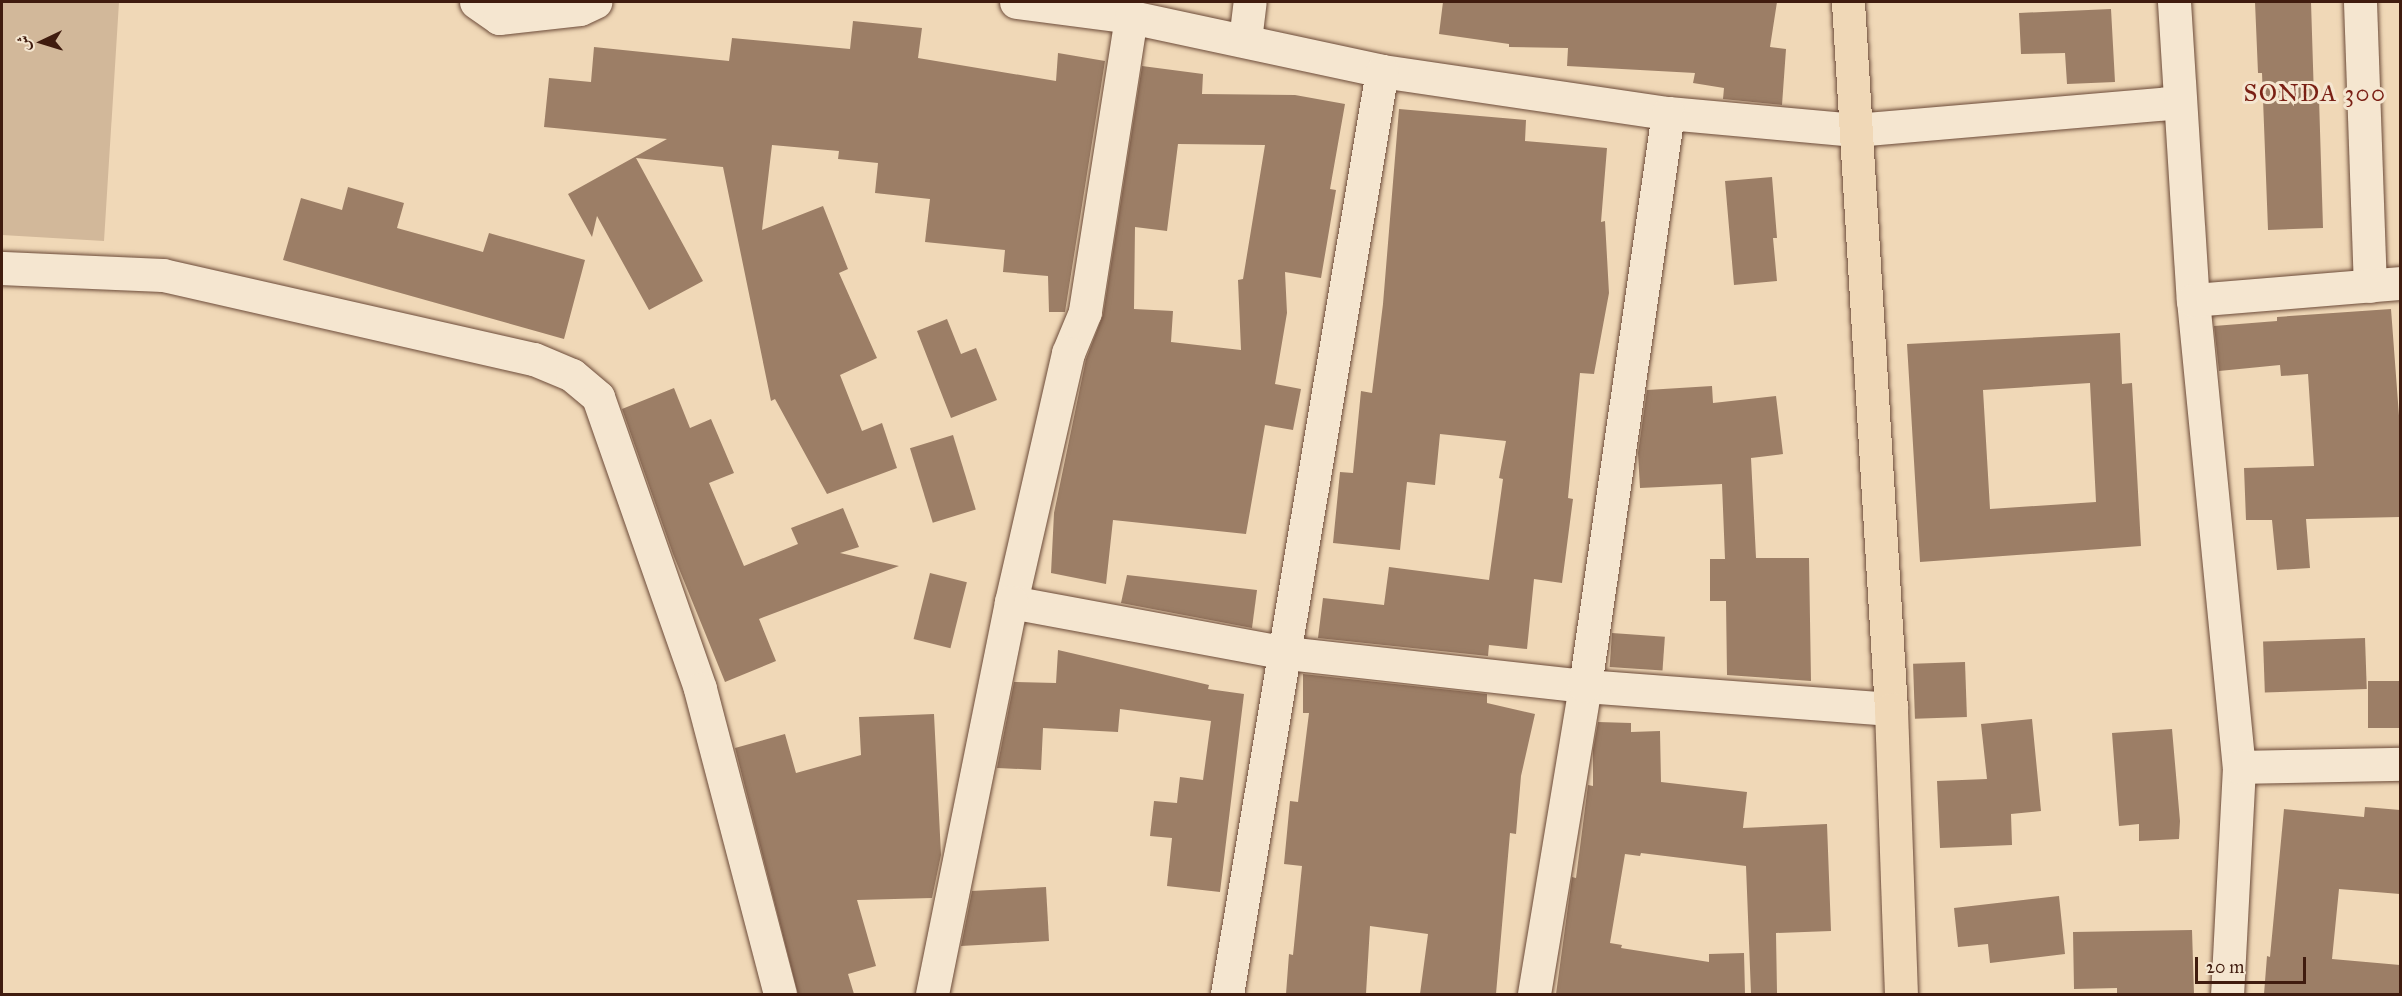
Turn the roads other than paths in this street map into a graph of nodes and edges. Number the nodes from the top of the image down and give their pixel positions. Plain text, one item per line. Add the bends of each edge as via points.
1 (476, 2) edge
2 (595, 2) edge
3 (1016, 2) edge
4 (1250, 2) edge
5 (1848, 2) edge
6 (2174, 2) edge
7 (2360, 2) edge
8 (1131, 17) junction
9 (1245, 40) junction
10 (1382, 71) junction
11 (2180, 102) junction
12 (1668, 113) junction
13 (1855, 130) junction
14 (2, 268) edge
15 (2385, 285) edge
16 (2193, 300) junction
17 (1011, 602) junction
18 (1286, 653) junction
19 (1584, 686) junction
20 (1892, 709) junction
21 (2400, 764) edge
22 (2239, 767) junction
23 (780, 994) edge
24 (932, 994) edge
25 (1227, 994) edge
26 (1534, 994) edge
27 (1901, 994) edge
28 (2227, 994) edge

1 - 2 street via 499,18 580,9
3 - 8 street
4 - 9 street
5 - 13 main road
6 - 11 street
7 - 15 street
8 - 9 street
8 - 17 street via 1084,312 1068,353
9 - 10 street
10 - 12 street
10 - 18 street
11 - 13 street
11 - 16 street
12 - 13 street
12 - 19 street
13 - 20 main road
14 - 23 street via 163,275 534,359 572,375 598,397 700,688
15 - 16 street
16 - 22 street
17 - 18 street
17 - 24 street
18 - 19 street
18 - 25 street
19 - 20 street
19 - 26 street
20 - 27 main road
21 - 22 street
22 - 28 street

